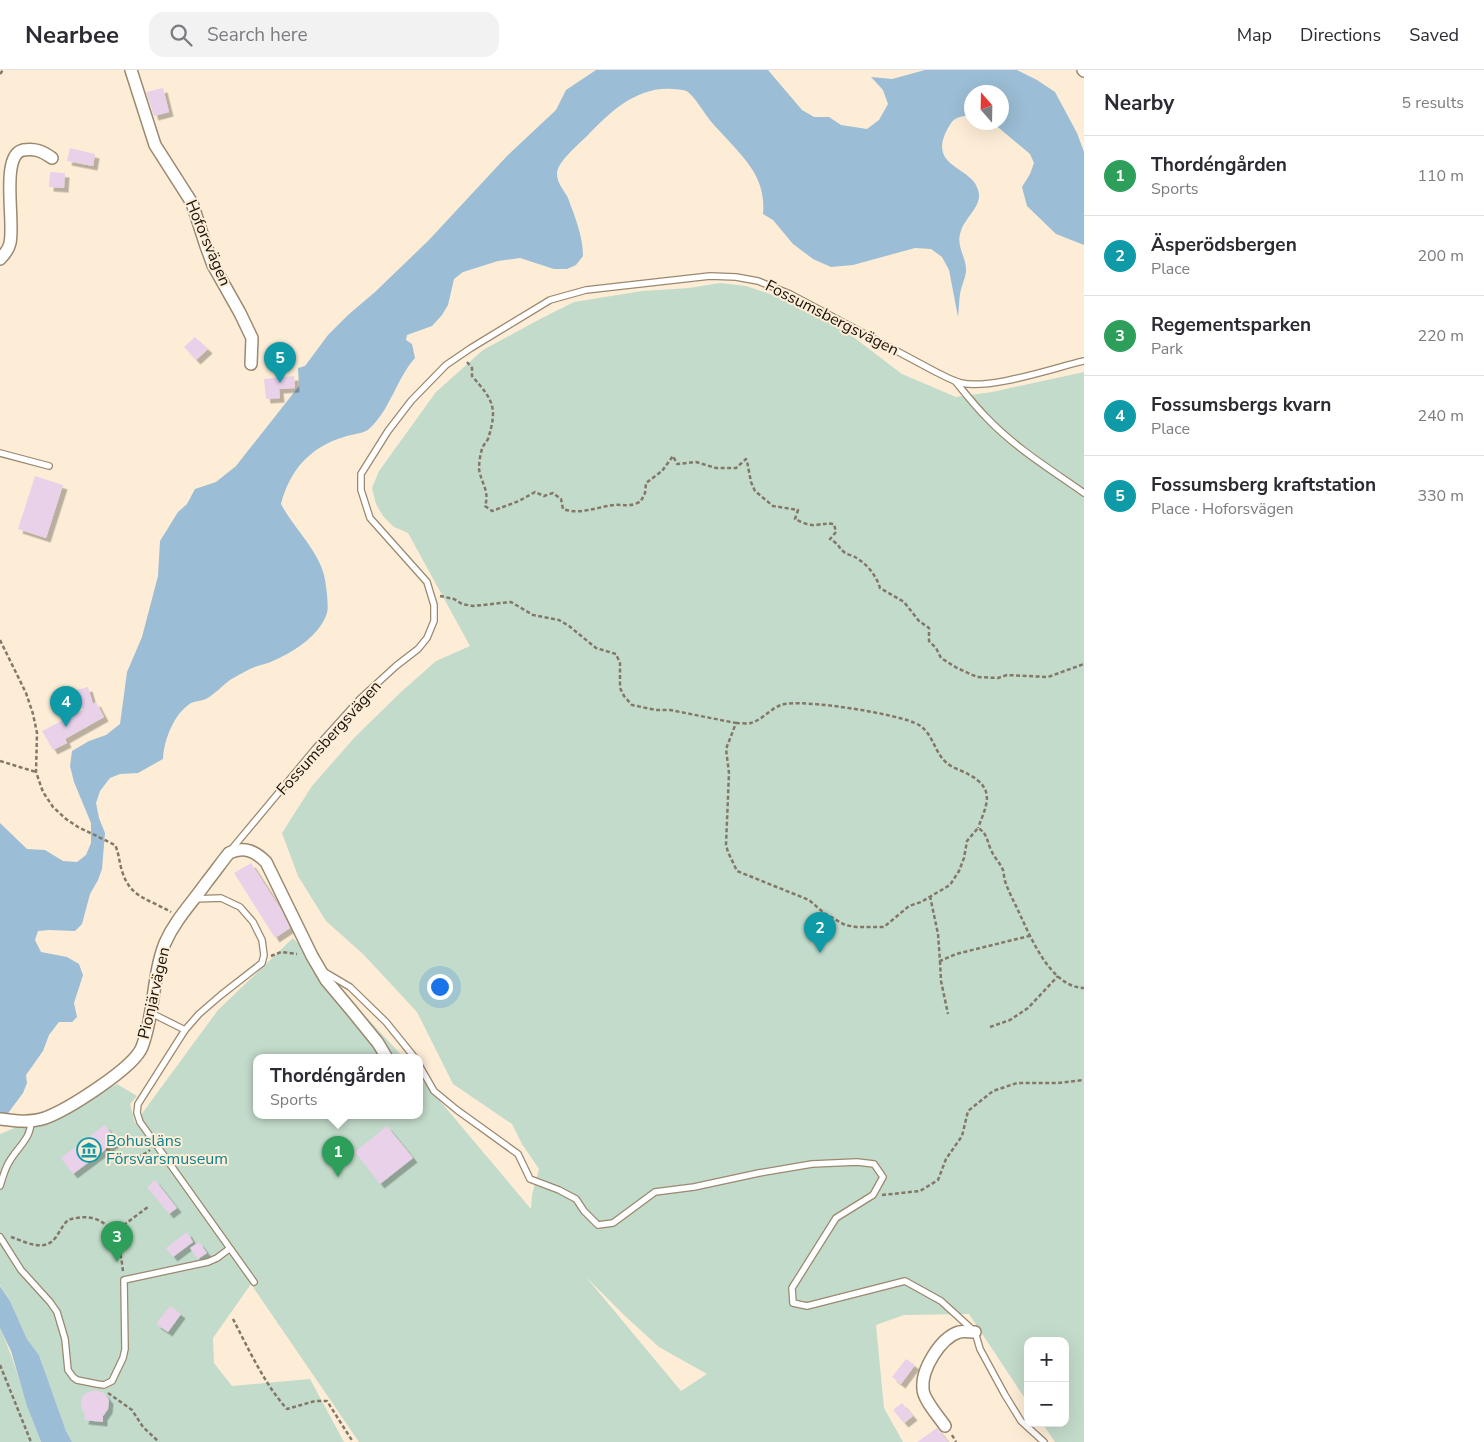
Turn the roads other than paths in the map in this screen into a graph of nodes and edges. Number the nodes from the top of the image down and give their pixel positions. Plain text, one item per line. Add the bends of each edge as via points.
1 (131, 70) edge
2 (52, 158) dead end
3 (0, 259) edge
4 (1084, 361) edge
5 (251, 364) dead end
6 (954, 380) junction
7 (0, 453) edge
8 (49, 466) dead end
9 (1084, 492) edge
10 (229, 853) junction
11 (194, 899) junction
12 (320, 969) junction
13 (152, 1013) junction
14 (185, 1030) junction
15 (384, 1054) edge
16 (412, 1054) edge
17 (423, 1072) edge
18 (0, 1119) edge
19 (26, 1121) junction
20 (0, 1186) edge
21 (0, 1237) edge
22 (229, 1249) junction
23 (254, 1282) dead end
24 (975, 1332) junction
25 (945, 1426) dead end
26 (1044, 1442) edge

1 - 5 street, Hoforsvägen via 155,145 192,203 210,256 252,338
2 - 3 street via 33,148 18,151 10,160 6,178 10,244
4 - 6 lane, Fossumsbergsvägen via 994,382 978,384
6 - 9 lane, Fossumsbergsvägen via 1005,435
6 - 10 lane, Fossumsbergsvägen via 790,294 758,281 736,277 710,276 586,290 550,300 471,348 446,365 411,401 361,474 361,490 370,518 427,582 434,604 434,621 427,638 360,699
7 - 8 lane
10 - 11 street, Pionjärvägen
10 - 12 street via 246,850 257,853 266,862
11 - 13 street, Pionjärvägen via 172,928 158,965
11 - 14 lane via 221,898 240,907 253,922 262,940 264,955 262,963 199,1014
12 - 15 street
12 - 16 lane via 350,987 386,1022
13 - 14 lane
13 - 19 street, Pionjärvägen via 141,1049 122,1071 58,1112
14 - 22 lane via 138,1104 137,1113 156,1146
17 - 24 lane via 434,1091 518,1154 530,1179 576,1200 598,1225 613,1223 655,1192 812,1164 874,1164 883,1178 873,1195 836,1218 792,1288 793,1302 807,1306 905,1281 941,1300
18 - 19 street, Pionjärvägen
19 - 20 lane via 31,1126 26,1141 9,1162
21 - 22 lane via 21,1270 57,1312 70,1374 77,1380 104,1385 112,1381 125,1348 124,1280 208,1262
22 - 23 lane
24 - 25 street via 960,1332 947,1340 926,1369 922,1390
24 - 26 lane via 980,1349 1005,1395 1022,1421

